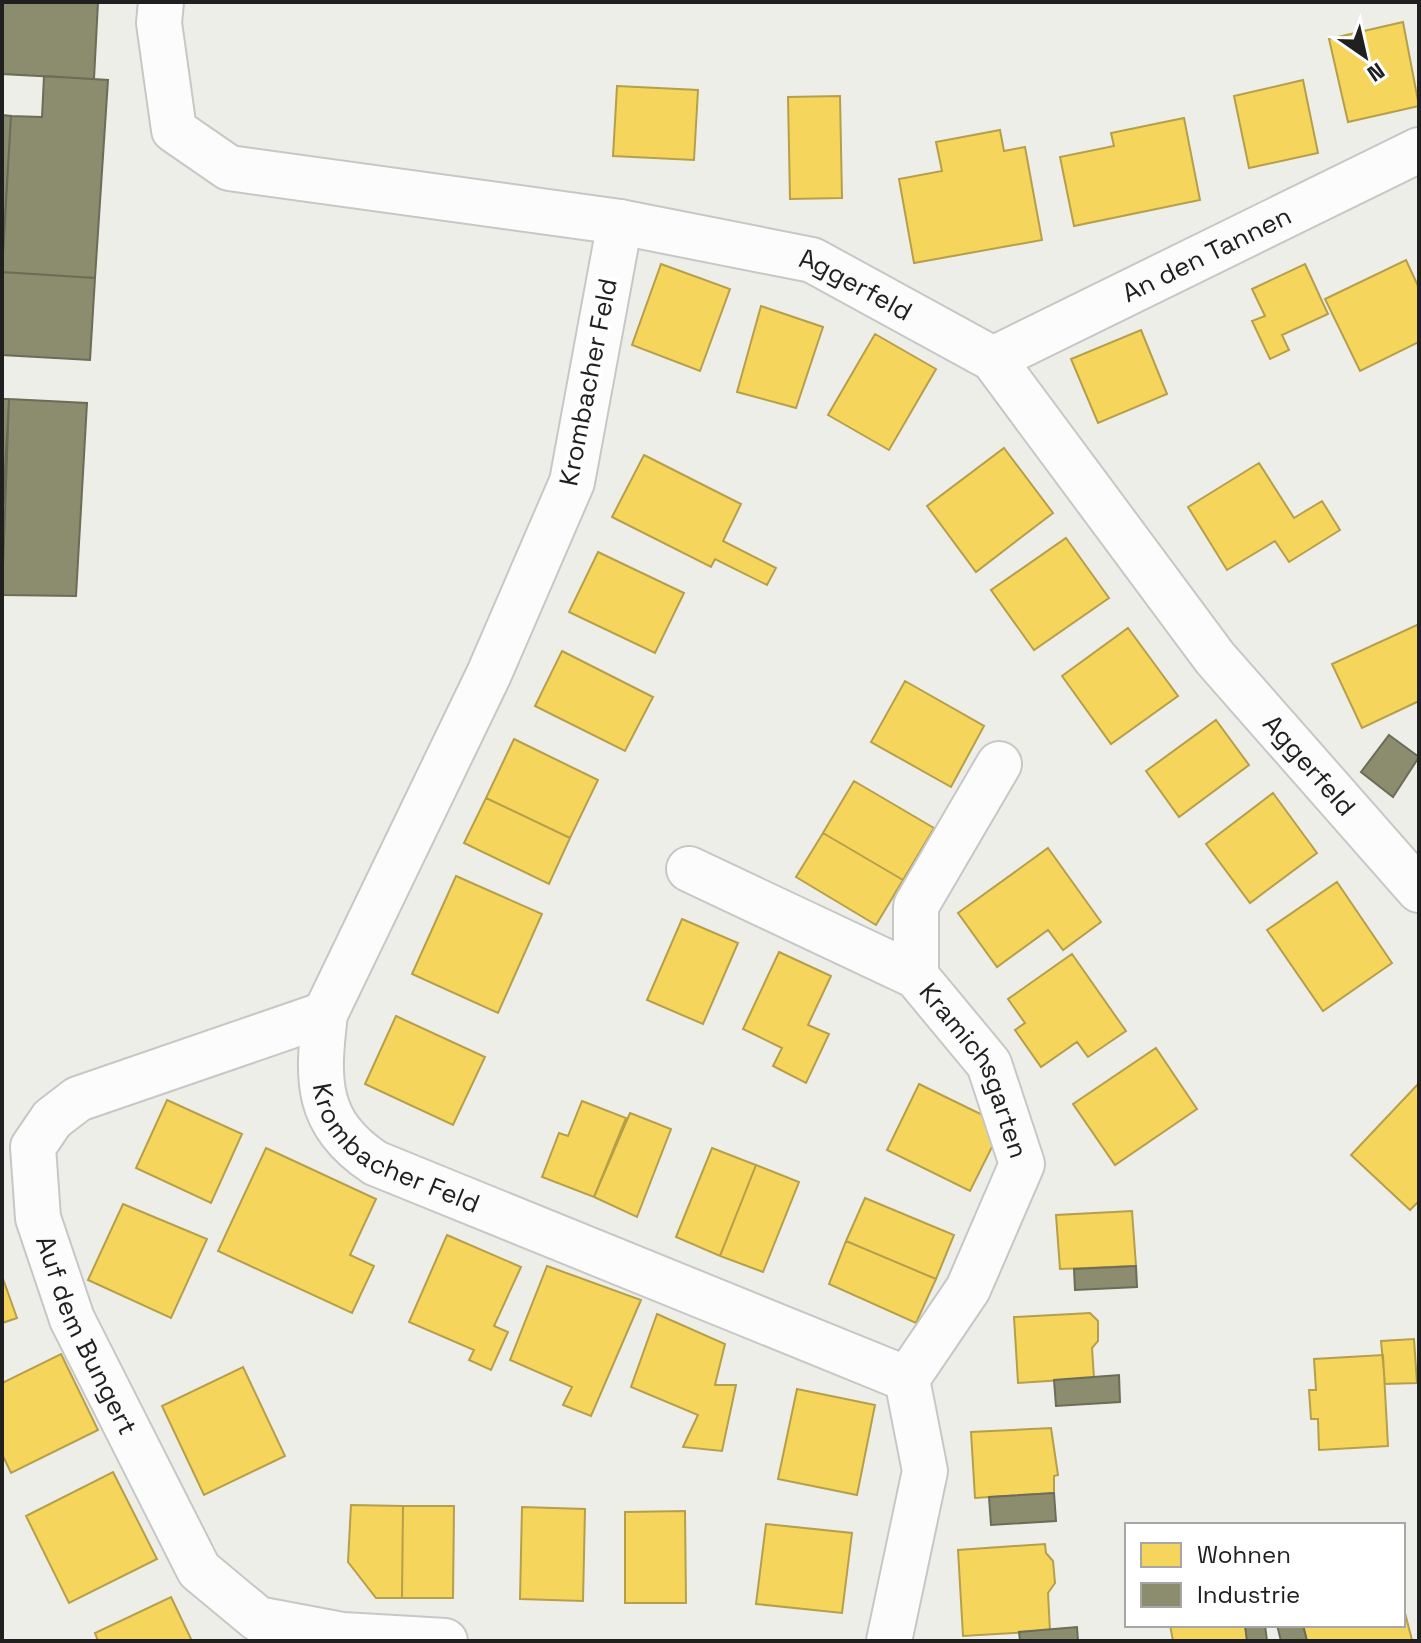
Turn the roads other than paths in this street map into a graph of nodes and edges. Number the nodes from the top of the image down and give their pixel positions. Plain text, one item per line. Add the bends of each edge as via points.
1 (161, 2) edge
2 (1419, 150) edge
3 (620, 222) junction
4 (993, 359) junction
5 (999, 764) dead end
6 (689, 869) dead end
7 (1414, 874) edge
8 (916, 976) junction
9 (325, 1014) junction
10 (907, 1379) junction
11 (445, 1641) edge
12 (889, 1641) edge

1 - 3 street, Aggerfeld via 159,23 174,130 229,168
2 - 4 street, An den Tannen
3 - 4 street, Aggerfeld via 812,260
3 - 9 street, Krombacher Feld via 572,482 489,674
4 - 7 street, Aggerfeld via 1215,658
5 - 8 street via 916,906
6 - 8 street
8 - 10 street, Kramichsgarten via 989,1064 1022,1164 968,1289
9 - 10 street, Krombacher Feld via 318,1070 332,1122 350,1147 375,1163
9 - 11 street, Auf dem Bungert via 78,1099 52,1119 33,1147 38,1218 72,1319 199,1570 258,1619 343,1635
10 - 12 street via 925,1471

